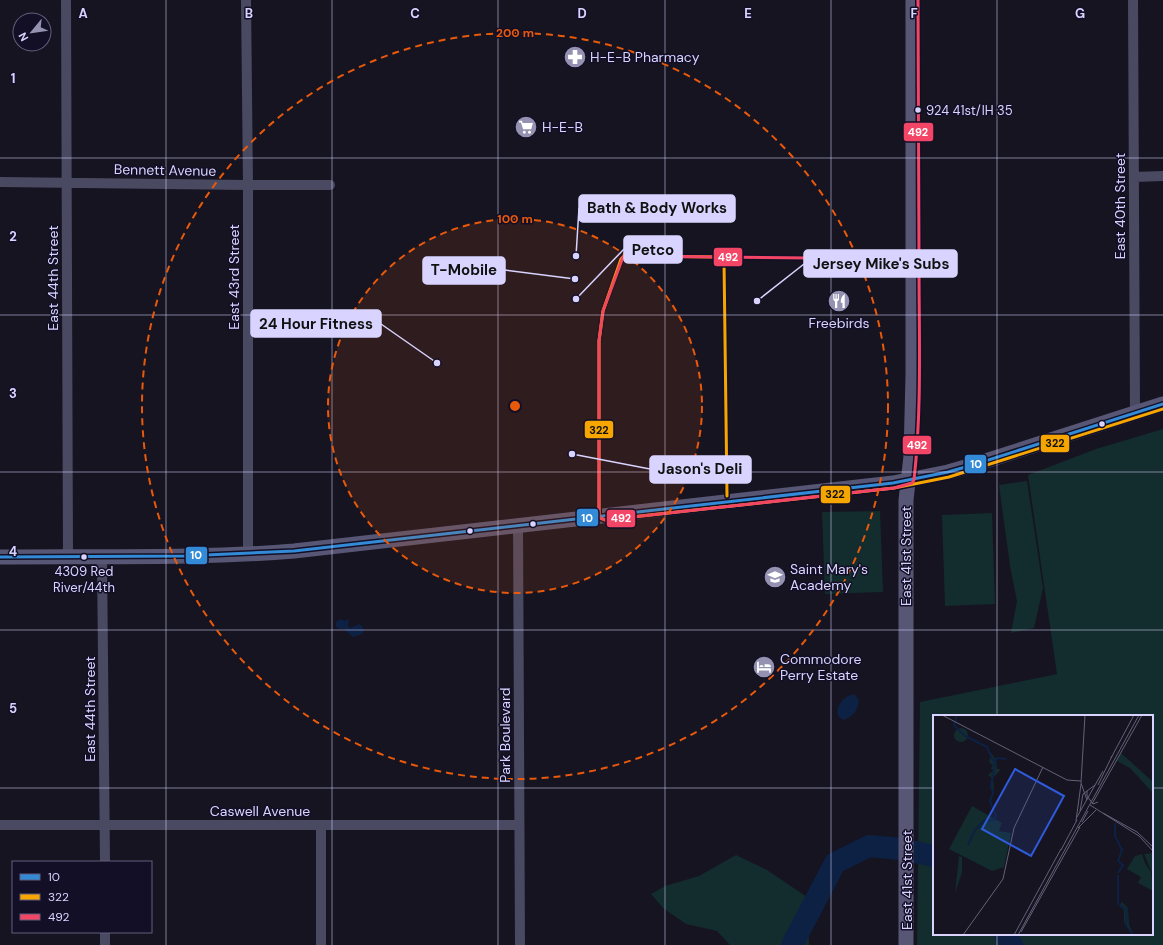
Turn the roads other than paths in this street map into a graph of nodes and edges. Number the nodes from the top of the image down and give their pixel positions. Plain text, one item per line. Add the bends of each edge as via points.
1 (66, 0) edge
2 (246, 0) edge
3 (913, 0) edge
4 (1133, 0) edge
5 (1163, 176) edge
6 (1134, 177) junction
7 (0, 182) edge
8 (66, 182) junction
9 (330, 184) dead end
10 (248, 185) junction
11 (1163, 404) edge
12 (1135, 413) junction
13 (909, 479) junction
14 (518, 524) junction
15 (248, 555) junction
16 (0, 557) edge
17 (68, 557) junction
18 (102, 557) junction
19 (0, 825) edge
20 (104, 825) junction
21 (321, 825) junction
22 (519, 825) junction
23 (105, 861) edge
24 (105, 933) edge
25 (105, 945) edge
26 (321, 945) edge
27 (520, 945) edge
28 (906, 945) edge

1 - 8 street, East 44th Street
2 - 10 street, East 43rd Street
3 - 13 main road, East 41st Street via 914,367
4 - 6 street, East 40th Street
5 - 6 street
6 - 12 street, East 40th Street
7 - 8 street, Bennett Avenue
8 - 10 street, Bennett Avenue
8 - 17 street, East 44th Street
9 - 10 street, Bennett Avenue
10 - 15 street, East 43rd Street
11 - 12 main road
12 - 13 main road via 976,464
13 - 14 main road via 893,483
13 - 28 main road, East 41st Street via 906,500
14 - 15 main road
14 - 22 street, Park Boulevard
15 - 18 main road
16 - 17 main road
17 - 18 main road
18 - 20 street, East 44th Street
19 - 20 street, Caswell Avenue
20 - 21 street, Caswell Avenue
20 - 23 street, East 44th Street
21 - 22 street, Caswell Avenue
21 - 26 street
22 - 27 street, Park Boulevard
24 - 25 street

